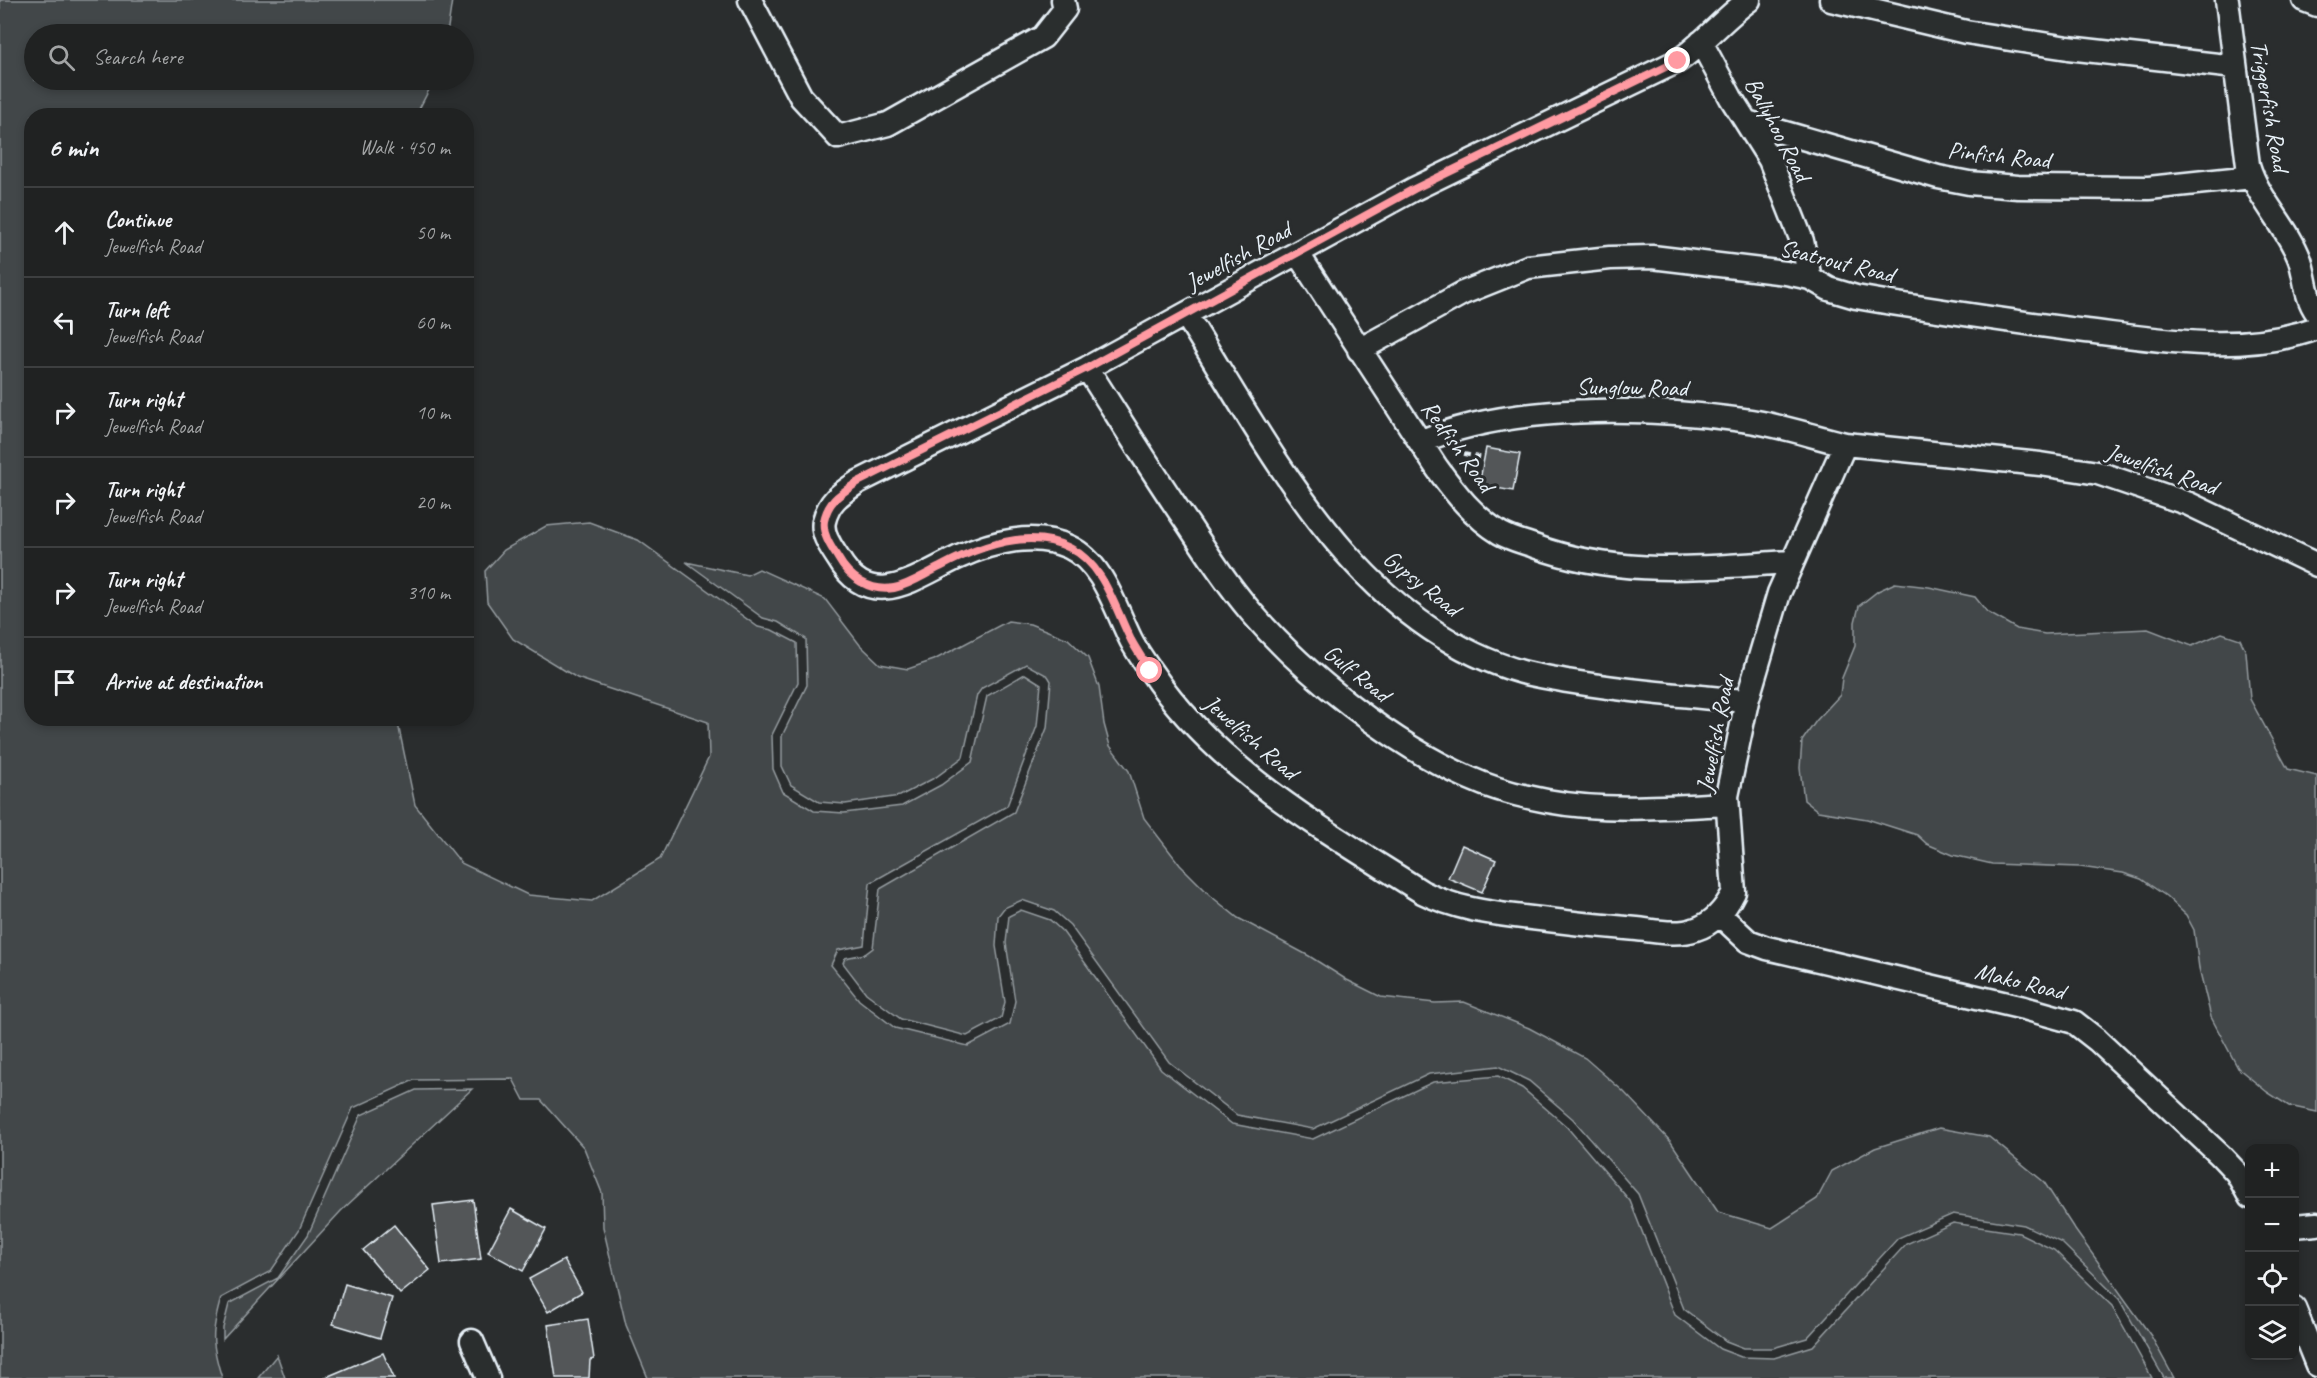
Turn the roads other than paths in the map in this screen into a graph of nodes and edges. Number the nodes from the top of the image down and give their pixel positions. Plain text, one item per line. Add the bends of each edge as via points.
1 (750, 0) edge
2 (1063, 0) edge
3 (1749, 0) edge
4 (1831, 0) edge
5 (2227, 0) edge
6 (2304, 0) edge
7 (2317, 5) edge
8 (1701, 42) junction
9 (2235, 67) junction
10 (1747, 122) junction
11 (2252, 177) junction
12 (1298, 254) junction
13 (1810, 278) junction
14 (2317, 313) edge
15 (1186, 315) junction
16 (2317, 328) edge
17 (1359, 350) junction
18 (1087, 368) junction
19 (1420, 442) junction
20 (1845, 444) junction
21 (1792, 562) junction
22 (2317, 565) edge
23 (1747, 701) junction
24 (1727, 804) junction
25 (1719, 914) junction
26 (2245, 1188) edge
27 (2317, 1224) edge
28 (2299, 1226) edge
29 (2299, 1318) edge
30 (472, 1341) dead end
31 (2316, 1358) edge
32 (488, 1378) edge

1 - 2 street via 801,97 838,136 888,124 1043,37 1065,9
3 - 8 street, Jewelfish Road
4 - 9 street via 1966,32
5 - 9 street, Triggerfish Road
6 - 7 street
8 - 10 street, Ballyhoo Road
8 - 12 street, Jewelfish Road via 1678,61 1414,189
9 - 11 street, Triggerfish Road
10 - 11 street, Pinfish Road via 1969,183 2018,188 2149,188
10 - 13 street, Ballyhoo Road via 1770,160 1802,241
11 - 14 street, Triggerfish Road via 2287,233
12 - 15 street, Jewelfish Road
12 - 17 street, Redfish Road
13 - 16 street, Seatrout Road via 1829,289 1891,303 2179,343 2232,344
13 - 17 street, Seatrout Road via 1652,257 1528,267 1463,293
15 - 18 street, Jewelfish Road
15 - 23 street, Gypsy Road via 1280,468 1321,524 1361,569 1433,631 1484,659 1524,673 1585,684
17 - 19 street, Redfish Road
18 - 24 street, Gulf Road via 1223,577 1251,612 1338,694 1389,732 1438,764 1470,779 1546,801 1641,809
18 - 25 street, Jewelfish Road via 858,482 834,498 823,524 826,538 845,570 864,583 885,589 910,582 990,545 1024,539 1067,546 1082,555 1102,580 1150,671 1180,712 1213,746 1264,789 1422,892 1475,911 1671,933 1696,930
19 - 20 street, Sunglow Road via 1466,425 1534,416 1626,411 1745,420
19 - 21 street, Redfish Road via 1458,497 1480,519 1502,534 1558,555 1646,569
20 - 21 street, Jewelfish Road
20 - 22 street, Jewelfish Road via 2098,473 2190,504
21 - 23 street, Jewelfish Road
23 - 24 street, Jewelfish Road
24 - 25 street, Jewelfish Road via 1734,892
25 - 26 street, Mako Road via 1748,941 1767,948 2074,1022 2220,1155
27 - 28 street
29 - 31 street
30 - 32 street

